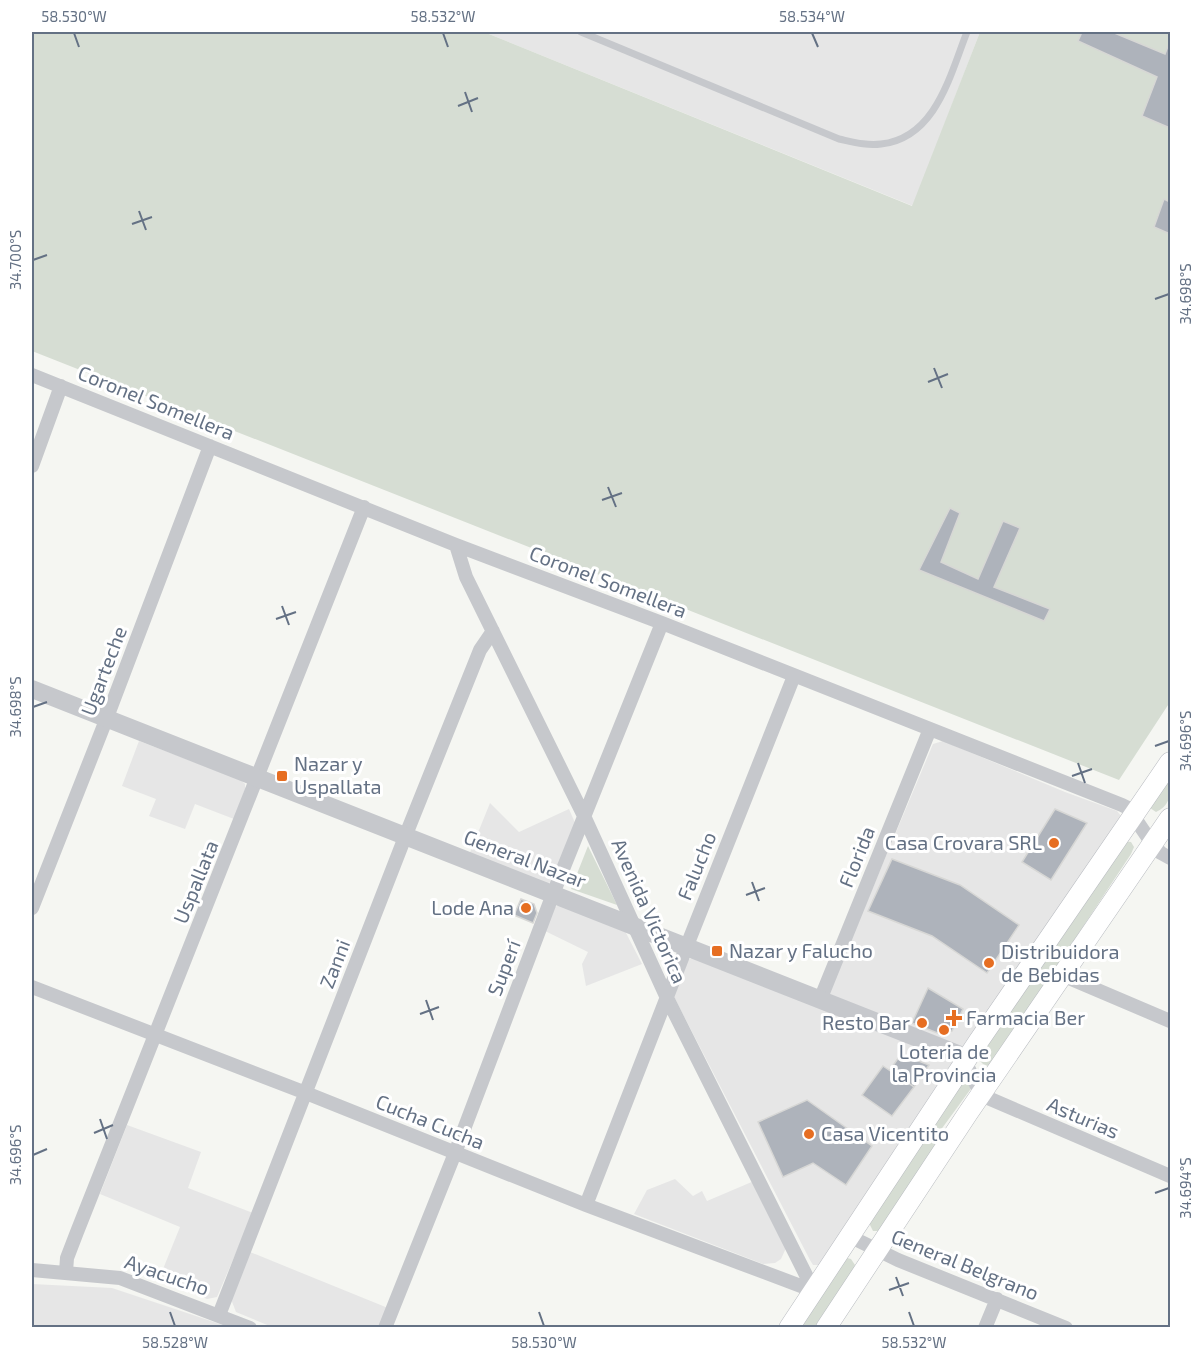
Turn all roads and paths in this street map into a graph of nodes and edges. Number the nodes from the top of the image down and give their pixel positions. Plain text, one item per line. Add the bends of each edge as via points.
1 (581, 32) edge
2 (967, 32) edge
3 (32, 375) edge
4 (61, 386) junction
5 (210, 446) junction
6 (32, 466) edge
7 (364, 507) junction
8 (456, 544) junction
9 (662, 623) junction
10 (493, 631) junction
11 (794, 676) junction
12 (32, 689) edge
13 (106, 720) junction
14 (930, 729) junction
15 (1170, 762) edge
16 (258, 780) junction
17 (584, 816) junction
18 (1134, 817) junction
19 (1170, 818) edge
20 (405, 837) junction
21 (1154, 845) junction
22 (1170, 858) edge
23 (553, 894) junction
24 (32, 908) edge
25 (635, 926) junction
26 (686, 948) junction
27 (1062, 975) junction
28 (32, 987) edge
29 (667, 998) junction
30 (820, 1000) junction
31 (1170, 1021) edge
32 (156, 1035) junction
33 (965, 1062) junction
34 (306, 1093) junction
35 (981, 1095) junction
36 (455, 1153) junction
37 (1170, 1176) edge
38 (586, 1205) junction
39 (849, 1236) junction
40 (877, 1250) junction
41 (32, 1270) edge
42 (66, 1272) junction
43 (814, 1291) junction
44 (997, 1299) junction
45 (219, 1315) junction
46 (250, 1328) edge
47 (385, 1328) edge
48 (789, 1328) edge
49 (826, 1328) edge
50 (985, 1328) edge
51 (1066, 1328) edge

1 - 2 lane via 839,139 879,144 914,132 928,118 939,103
3 - 4 street, Coronel Somellera
4 - 5 street, Coronel Somellera
4 - 6 street
5 - 7 street, Coronel Somellera
5 - 13 street, Ugarteche
7 - 8 street, Coronel Somellera
7 - 16 street, Uspallata
8 - 9 street, Coronel Somellera
8 - 10 street, Avenida Victorica via 466,578
9 - 11 street, Coronel Somellera
9 - 17 street, Superí
10 - 17 street, Avenida Victorica
10 - 20 street, Zanni via 480,650
11 - 14 street, Coronel Somellera
11 - 26 street, Falucho
12 - 13 street, General Nazar
13 - 16 street, General Nazar
13 - 24 street, Ugarteche
14 - 18 street, Coronel Somellera via 1122,805
14 - 30 street, Florida
15 - 18 main road
16 - 20 street, General Nazar
16 - 32 street, Uspallata
17 - 23 street, Superí
17 - 25 street, Avenida Victorica
18 - 21 street, Coronel Somellera
18 - 33 main road
19 - 21 main road
20 - 23 street, General Nazar
20 - 34 street, Zanni
21 - 22 street, Coronel Somellera
21 - 27 main road
23 - 25 street, General Nazar
23 - 36 street, Superí
25 - 26 street, General Nazar
25 - 29 street, Avenida Victorica
26 - 29 street, Falucho
26 - 30 street, General Nazar
27 - 31 street
27 - 35 main road
28 - 32 street, Cucha Cucha
29 - 38 street, Falucho
29 - 43 street, Avenida Victorica
30 - 33 street, General Nazar via 958,1054
32 - 34 street, Cucha Cucha
32 - 42 street, Uspallata via 70,1250
33 - 35 street
33 - 39 main road
34 - 36 street, Cucha Cucha
34 - 45 street, Zanni
35 - 37 street, Asturias
35 - 40 main road
36 - 38 street, Cucha Cucha
36 - 47 street, Superí
38 - 43 street, Cucha Cucha
39 - 40 street, General Belgrano
39 - 43 main road
40 - 44 street, General Belgrano
40 - 49 main road
41 - 42 street, Ayacucho
42 - 45 street, Ayacucho via 120,1278
43 - 48 main road
44 - 50 street
44 - 51 street, General Belgrano
45 - 46 street, Ayacucho

